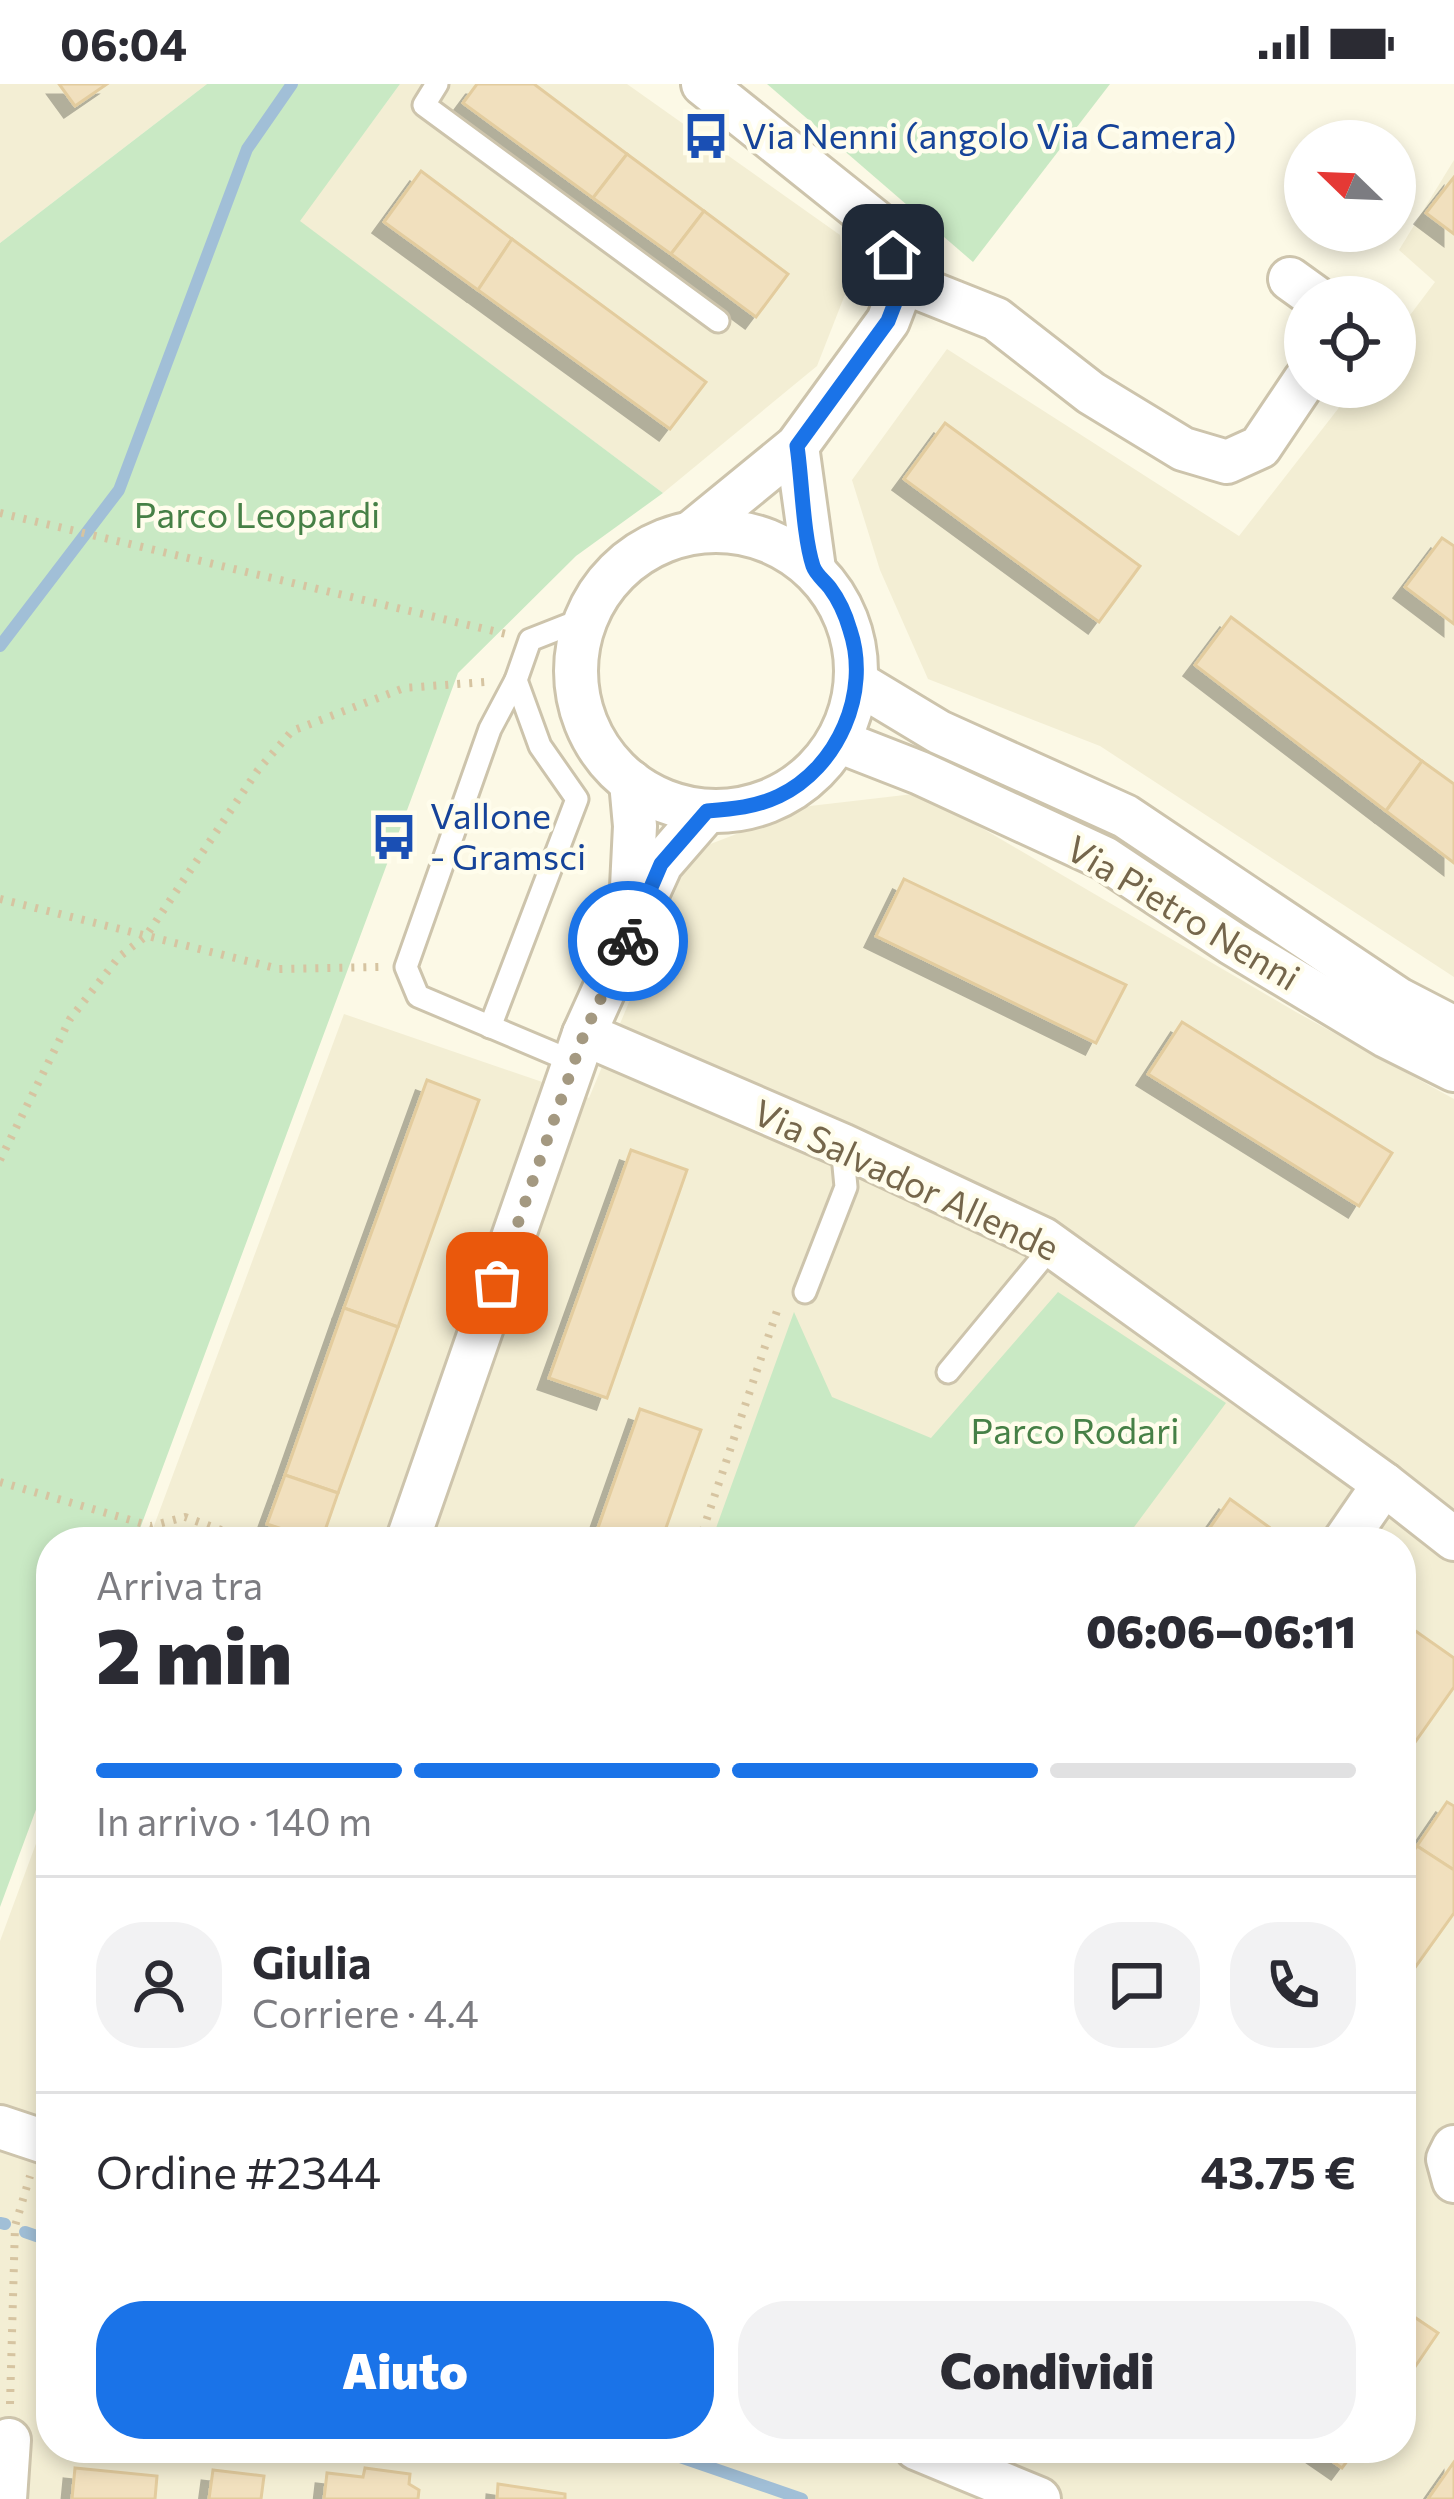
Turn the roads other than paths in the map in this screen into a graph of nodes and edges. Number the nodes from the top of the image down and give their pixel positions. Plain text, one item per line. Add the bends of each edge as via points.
1 (437, 84) edge
2 (703, 84) edge
3 (903, 282) junction
4 (718, 321) dead end
5 (1286, 408) edge
6 (797, 446) junction
7 (692, 532) junction
8 (814, 569) junction
9 (586, 618) junction
10 (516, 680) junction
11 (856, 682) junction
12 (838, 741) junction
13 (631, 782) junction
14 (707, 811) junction
15 (629, 938) junction
16 (490, 1027) junction
17 (1454, 1028) edge
18 (579, 1048) junction
19 (1454, 1070) edge
20 (842, 1144) junction
21 (1053, 1245) junction
22 (805, 1292) road end
23 (948, 1372) dead end
24 (1384, 1484) junction
25 (411, 1527) edge
26 (1354, 1527) edge
27 (1454, 1539) edge
28 (1454, 2147) edge
29 (1454, 2181) edge
30 (9, 2440) road end
31 (952, 2463) edge
32 (5, 2499) edge
33 (1039, 2499) edge

1 - 4 lane via 424,105
2 - 3 street via 883,228
3 - 5 street via 996,320 1090,393 1183,449 1227,462 1260,447
3 - 6 street via 888,321
6 - 7 street
6 - 8 street
7 - 8 street via 760,537
7 - 9 street via 635,556
8 - 11 street via 852,633
9 - 10 lane via 530,640
9 - 13 street via 578,647 580,708 609,762
10 - 16 lane via 540,746 577,800
10 - 16 lane via 490,729 406,967 418,996
11 - 12 street
11 - 17 street, Via Pietro Nenni via 939,732 1125,816
12 - 14 street via 782,795
12 - 19 street, Via Pietro Nenni via 1104,858 1252,956
13 - 14 street via 666,802
13 - 15 street
14 - 15 street via 661,864
15 - 18 street
16 - 18 lane
18 - 20 street, Via Salvador Allende
18 - 25 street
20 - 21 street, Via Salvador Allende
20 - 22 lane via 846,1187
21 - 23 lane
21 - 24 street, Via Salvador Allende
24 - 26 street
24 - 27 street, Via Salvador Allende
28 - 29 street
30 - 32 street
31 - 33 street

